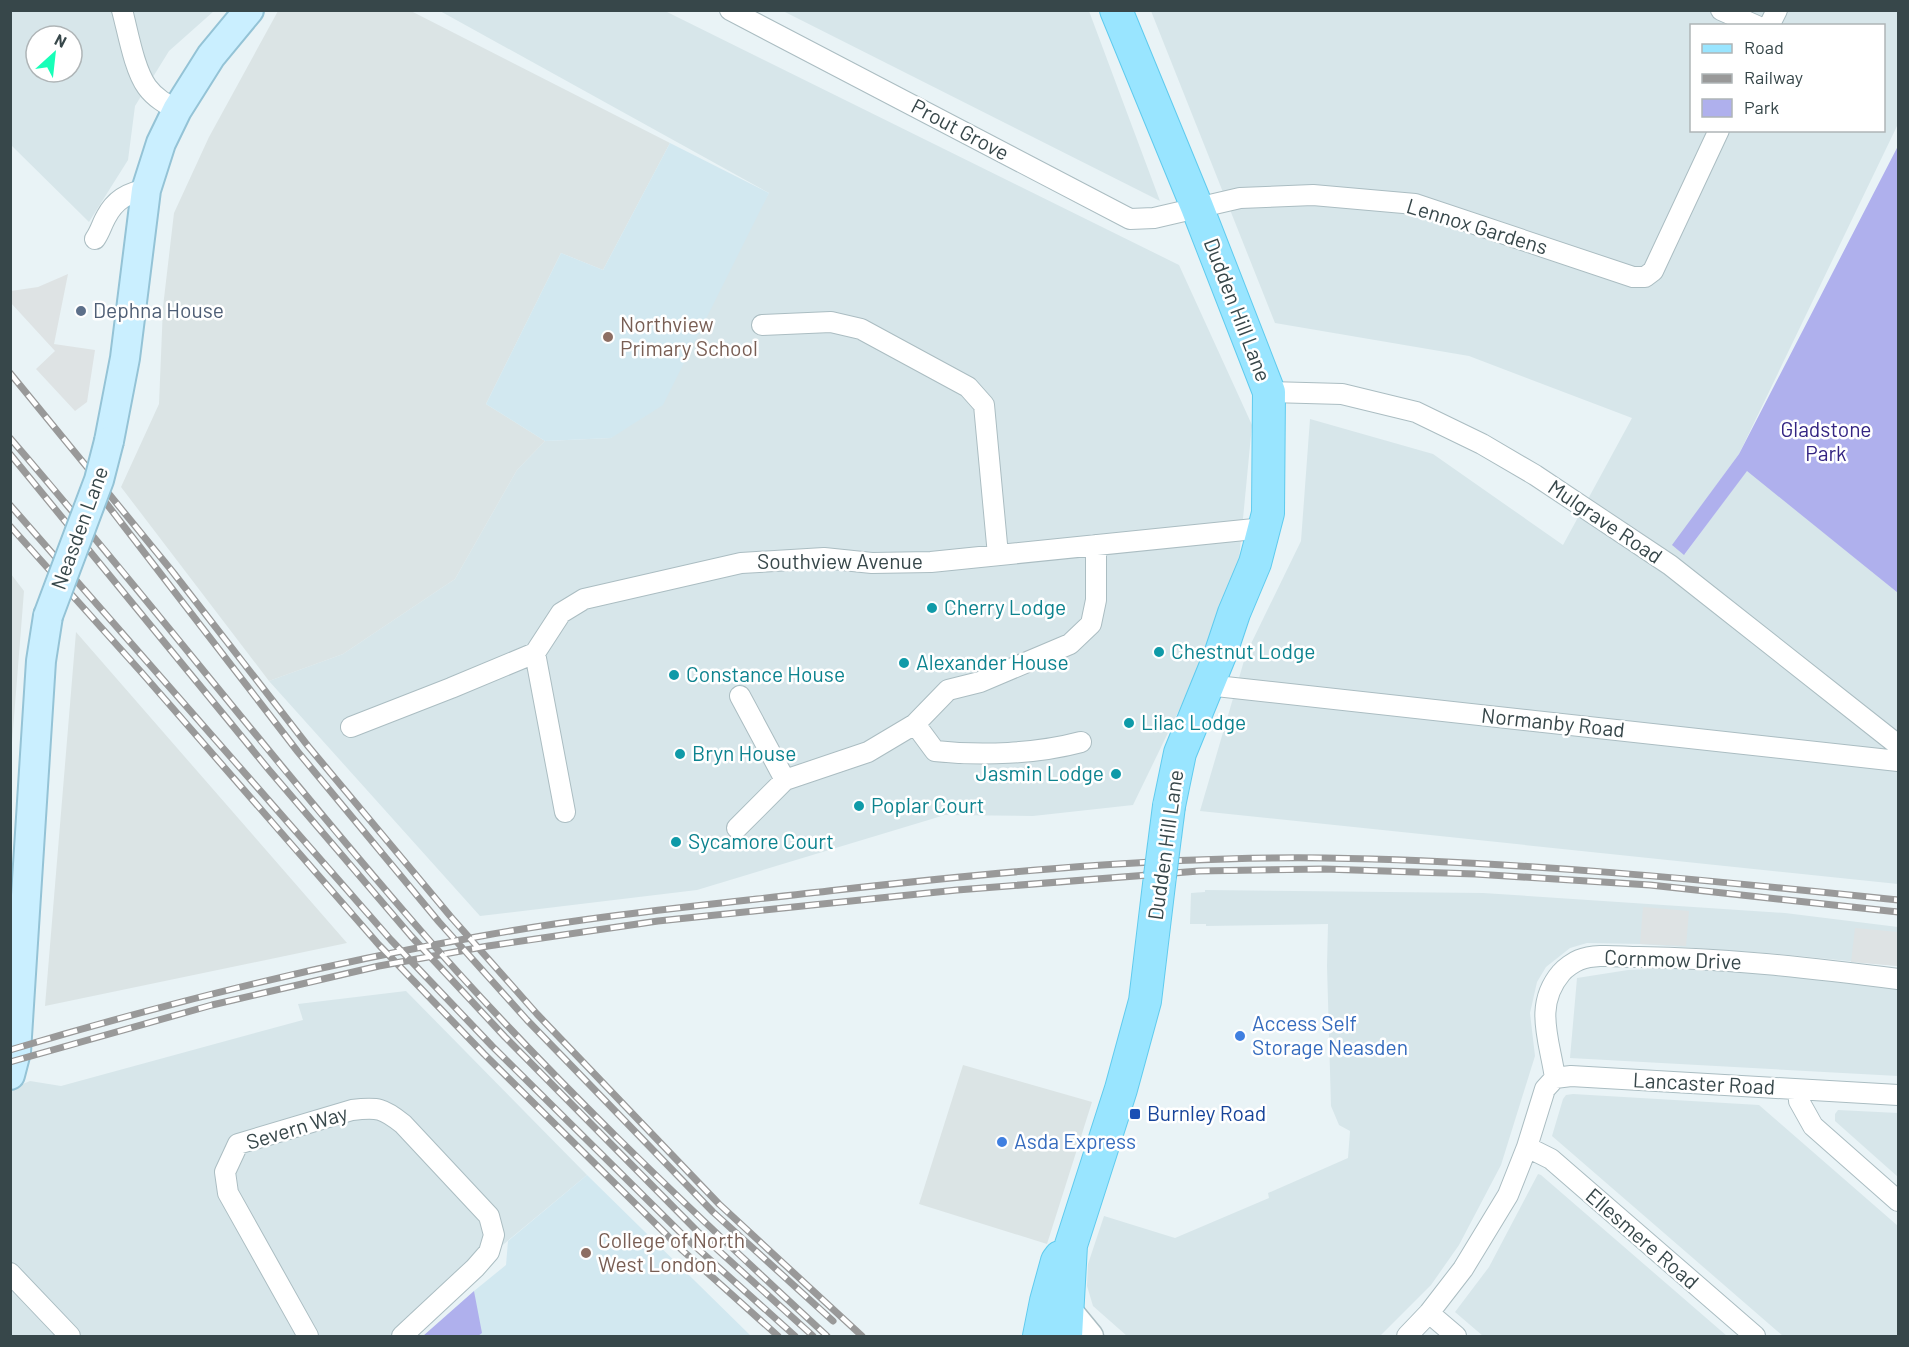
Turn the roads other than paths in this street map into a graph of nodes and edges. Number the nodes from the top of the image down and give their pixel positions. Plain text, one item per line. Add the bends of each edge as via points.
1 (122, 10) edge
2 (249, 10) edge
3 (730, 10) edge
4 (1116, 10) edge
5 (1720, 10) edge
6 (1777, 10) edge
7 (1752, 24) edge
8 (1770, 24) edge
9 (177, 110) junction
10 (1718, 132) edge
11 (146, 190) junction
12 (1197, 207) junction
13 (95, 239) dead end
14 (762, 325) dead end
15 (1269, 392) junction
16 (1264, 528) junction
17 (1096, 545) junction
18 (998, 555) junction
19 (535, 653) junction
20 (1207, 685) junction
21 (740, 696) dead end
22 (915, 724) junction
23 (351, 727) dead end
24 (1081, 742) dead end
25 (1899, 745) edge
26 (1899, 761) edge
27 (785, 780) junction
28 (565, 812) dead end
29 (737, 828) dead end
30 (1899, 979) edge
31 (10, 1076) edge
32 (1555, 1078) junction
33 (1799, 1090) junction
34 (1899, 1095) edge
35 (1527, 1147) junction
36 (1899, 1201) edge
37 (1071, 1245) junction
38 (10, 1273) edge
39 (1429, 1313) junction
40 (1067, 1322) edge
41 (70, 1336) edge
42 (308, 1336) edge
43 (402, 1336) edge
44 (1039, 1336) edge
45 (1091, 1336) edge
46 (1407, 1336) edge
47 (1456, 1336) edge
48 (1755, 1336) edge

1 - 9 street via 146,86
2 - 9 main road, Neasden Lane via 211,56
3 - 12 street, Prout Grove via 1130,219 1154,218
4 - 12 main road, Dudden Hill Lane
5 - 7 street
6 - 8 street
9 - 11 main road, Neasden Lane
10 - 12 street, Lennox Gardens via 1653,271 1645,277 1633,277 1414,204 1313,195 1240,198
11 - 13 street via 120,199
11 - 31 main road, Neasden Lane, bridge via 125,358 109,441 99,480 48,616 41,661 16,1052
12 - 15 main road, Dudden Hill Lane
14 - 18 street via 831,322 861,329 968,387 984,405
15 - 16 main road, Dudden Hill Lane via 1268,513
15 - 25 street, Mulgrave Road via 1353,396 1416,412 1482,444 1670,566
16 - 17 street, Southview Avenue
16 - 20 main road, Dudden Hill Lane via 1255,563
17 - 18 street, Southview Avenue
17 - 22 street via 1096,600 1091,624 1070,644 980,682 948,690
18 - 19 street, Southview Avenue via 931,562 872,563 824,558 741,562 584,599 561,613
19 - 23 street
19 - 28 street
20 - 26 street, Normanby Road
20 - 37 main road, Dudden Hill Lane, bridge via 1180,753 1169,806 1145,1001
21 - 27 street
22 - 24 street via 935,751 964,754 1058,748
22 - 27 street via 868,752
27 - 29 street
30 - 32 street, Cornmow Drive via 1662,957 1580,960 1562,971 1545,1007 1544,1024
32 - 33 street, Lancaster Road
32 - 35 street via 1545,1089
33 - 34 street, Lancaster Road
33 - 36 street via 1799,1101 1813,1126
35 - 39 street via 1508,1195 1463,1269
35 - 48 street, Ellesmere Road via 1551,1160
37 - 40 main road, Dudden Hill Lane
37 - 44 main road, Dudden Hill Lane via 1057,1261
38 - 41 street
39 - 46 street
39 - 47 street
40 - 45 street
42 - 43 street, Severn Way via 228,1193 225,1172 238,1144 370,1107 387,1111 403,1124 489,1216 494,1235 489,1252 475,1268

